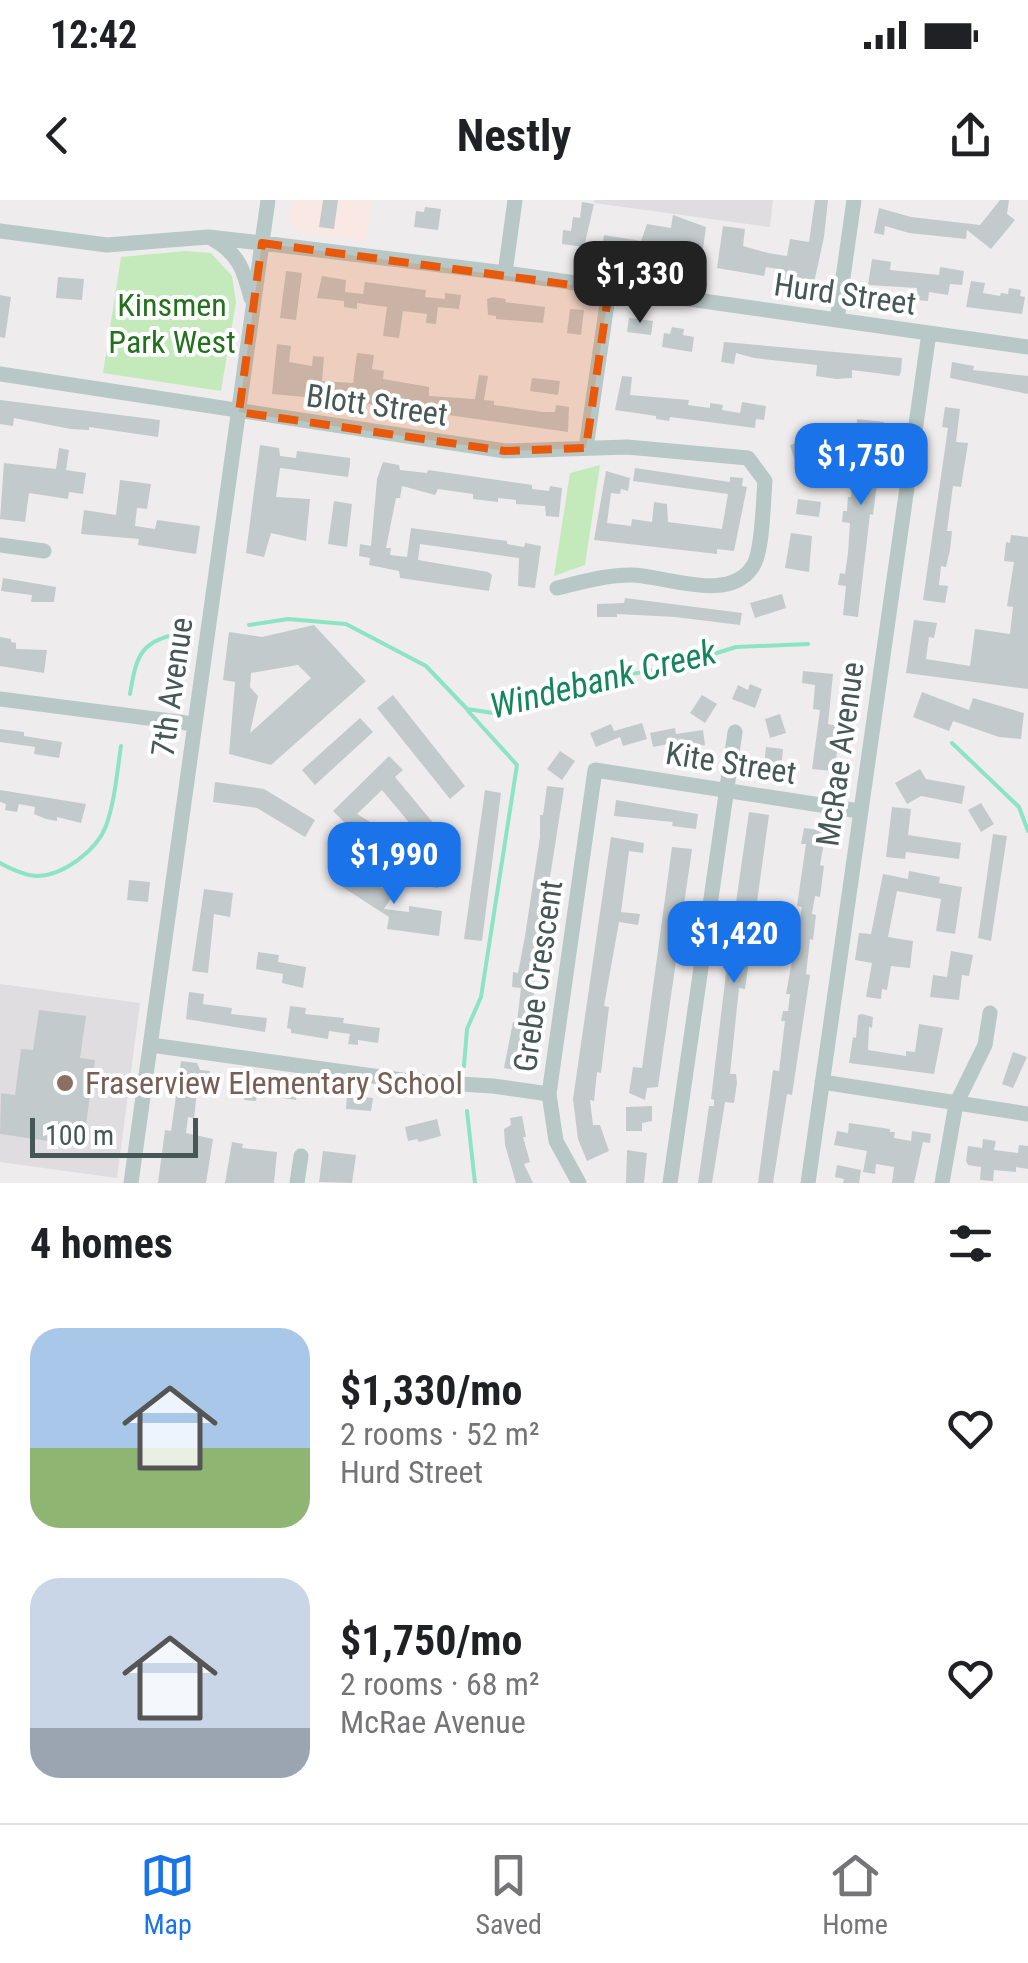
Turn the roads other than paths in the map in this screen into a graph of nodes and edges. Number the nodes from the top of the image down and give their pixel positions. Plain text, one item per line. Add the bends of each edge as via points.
1 (268, 200) edge
2 (516, 200) edge
3 (854, 200) edge
4 (0, 231) edge
5 (208, 237) junction
6 (262, 243) junction
7 (505, 273) junction
8 (609, 290) junction
9 (254, 306) junction
10 (837, 320) junction
11 (929, 333) junction
12 (1028, 347) edge
13 (0, 374) edge
14 (239, 412) junction
15 (586, 448) junction
16 (0, 545) edge
17 (44, 551) dead end
18 (557, 588) dead end
19 (0, 699) edge
20 (194, 724) junction
21 (735, 732) dead end
22 (595, 770) joint
23 (728, 789) junction
24 (859, 810) junction
25 (990, 1013) dead end
26 (151, 1045) junction
27 (822, 1082) junction
28 (549, 1094) junction
29 (956, 1104) junction
30 (1028, 1114) edge
31 (301, 1156) dead end
32 (131, 1183) edge
33 (298, 1183) edge
34 (580, 1183) edge
35 (670, 1183) edge
36 (808, 1183) edge
37 (942, 1183) edge

1 - 6 street, 7th Avenue
2 - 7 street
3 - 10 street
4 - 5 street, Hurd Street via 107,245
5 - 6 street, Hurd Street
5 - 9 street via 232,250
6 - 7 street, Hurd Street
6 - 9 street, 7th Avenue
7 - 8 street, Hurd Street
8 - 10 street, Hurd Street
8 - 15 street
9 - 14 street, 7th Avenue
10 - 11 street, Hurd Street
11 - 12 street, Hurd Street
11 - 24 street, McRae Avenue
13 - 14 street, Blott Street
14 - 15 street, Blott Street via 505,451
14 - 20 street, 7th Avenue
15 - 18 street, Blott Street via 748,458 765,481 755,564 742,579 718,586 632,575
16 - 17 street
19 - 20 street
20 - 26 street, 7th Avenue
21 - 23 street
22 - 23 street, Kite Street
22 - 28 street, Grebe Crescent
23 - 24 street, Kite Street
23 - 35 street
24 - 27 street, McRae Avenue
25 - 29 street via 985,1044
26 - 28 street
26 - 32 street, 7th Avenue
27 - 29 street
27 - 36 street, McRae Avenue
28 - 34 street, Grebe Crescent via 556,1141
29 - 30 street
29 - 37 street
31 - 33 street

